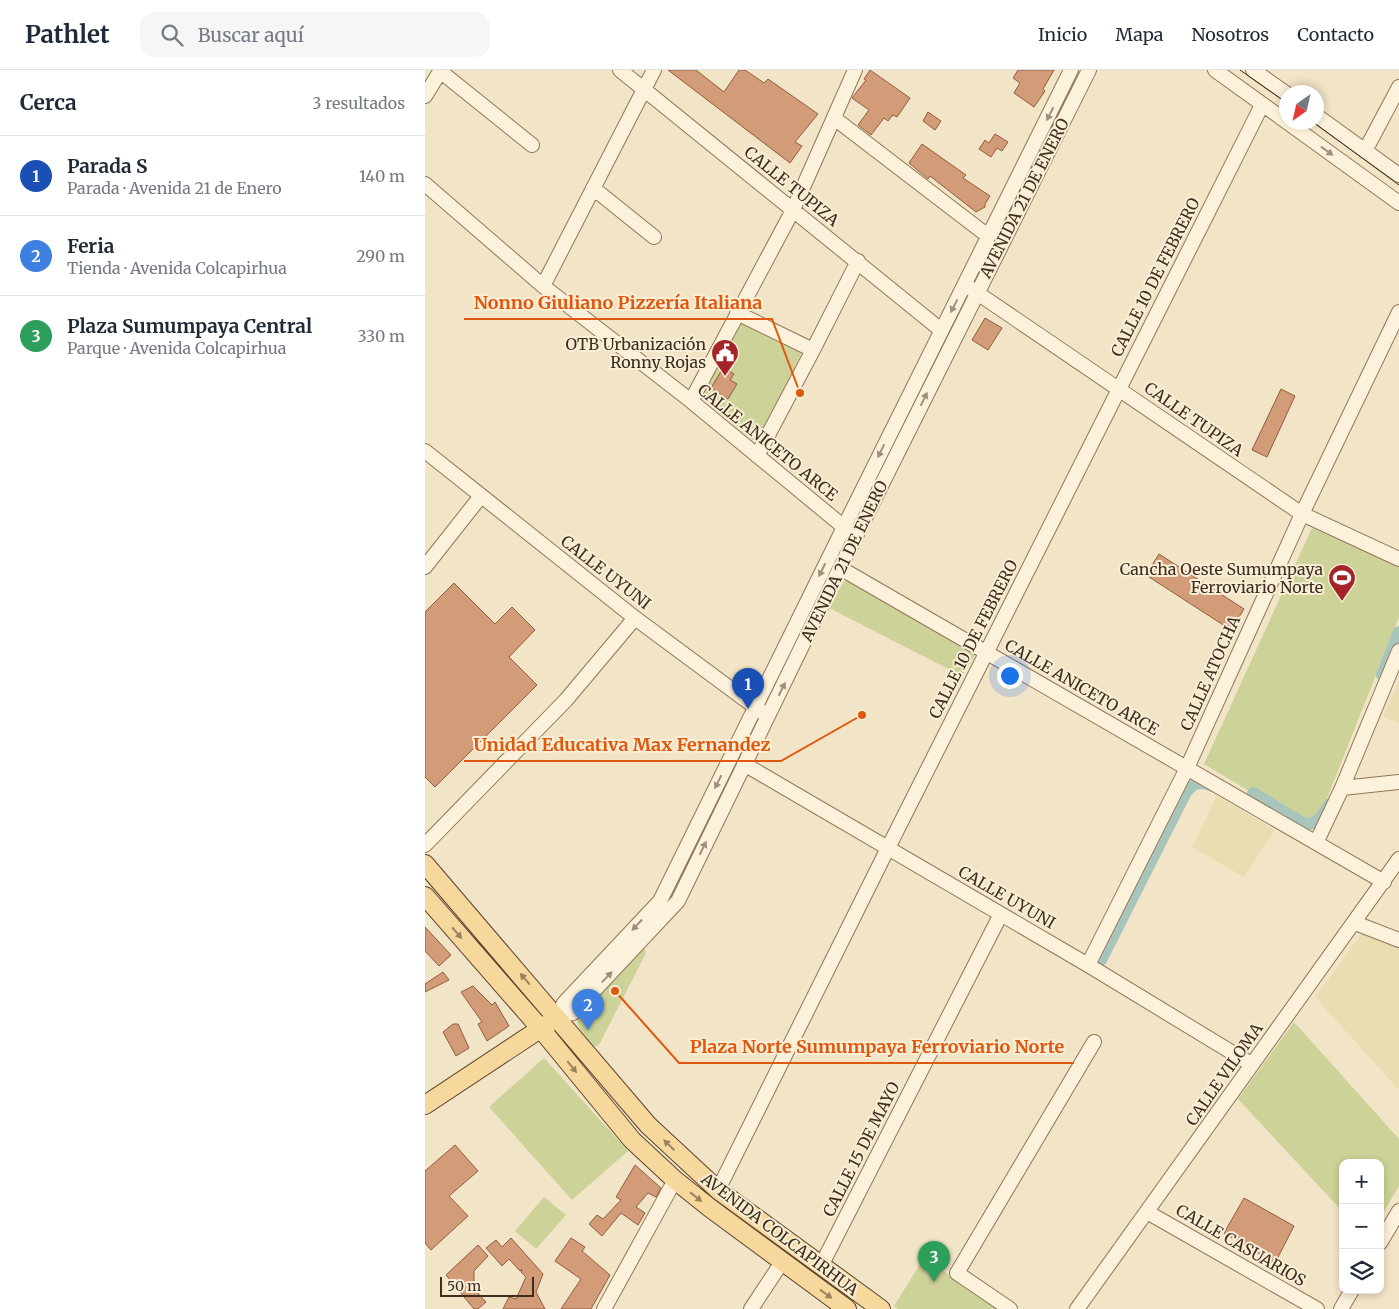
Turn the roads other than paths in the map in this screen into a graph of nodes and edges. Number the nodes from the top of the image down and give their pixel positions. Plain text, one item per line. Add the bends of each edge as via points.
1 (441, 70) edge
2 (620, 70) edge
3 (654, 70) edge
4 (855, 70) edge
5 (1071, 70) edge
6 (1089, 70) edge
7 (1215, 70) edge
8 (1253, 70) edge
9 (1399, 87) edge
10 (1279, 88) edge
11 (644, 90) junction
12 (425, 96) edge
13 (1262, 105) junction
14 (1279, 117) edge
15 (834, 118) junction
16 (1324, 121) edge
17 (1298, 130) edge
18 (532, 145) dead end
19 (1365, 151) junction
20 (1399, 175) edge
21 (425, 184) edge
22 (593, 188) junction
23 (1399, 203) edge
24 (793, 210) junction
25 (988, 236) junction
26 (654, 237) dead end
27 (858, 261) junction
28 (965, 285) junction
29 (543, 286) junction
30 (977, 292) junction
31 (1399, 312) edge
32 (737, 313) junction
33 (941, 330) junction
34 (813, 350) junction
35 (1119, 388) junction
36 (691, 401) junction
37 (425, 451) edge
38 (757, 456) junction
39 (481, 496) junction
40 (1302, 514) junction
41 (843, 526) junction
42 (856, 536) junction
43 (1399, 559) edge
44 (425, 567) edge
45 (840, 568) junction
46 (635, 618) junction
47 (1399, 651) edge
48 (987, 652) junction
49 (755, 707) junction
50 (768, 717) junction
51 (744, 764) junction
52 (1187, 768) junction
53 (1399, 782) edge
54 (1342, 788) junction
55 (1316, 843) junction
56 (425, 845) edge
57 (888, 848) junction
58 (1399, 859) edge
59 (425, 864) edge
60 (1384, 882) junction
61 (425, 896) edge
62 (1001, 914) junction
63 (1355, 923) junction
64 (1399, 940) edge
65 (1087, 965) junction
66 (557, 1016) junction
67 (541, 1029) junction
68 (1094, 1042) dead end
69 (1251, 1064) junction
70 (425, 1105) edge
71 (675, 1180) junction
72 (718, 1190) junction
73 (1399, 1211) edge
74 (1147, 1212) junction
75 (1384, 1236) edge
76 (782, 1262) junction
77 (821, 1266) junction
78 (1350, 1294) edge
79 (604, 1309) edge
80 (751, 1309) edge
81 (847, 1309) edge
82 (881, 1309) edge
83 (1010, 1309) edge
84 (1077, 1309) edge
85 (1317, 1309) edge
86 (1341, 1309) edge

1 - 12 street
1 - 18 street
2 - 11 street, CALLE TUPIZA
3 - 11 street
4 - 15 street
5 -> 25 street, AVENIDA 21 DE ENERO
6 - 30 street, AVENIDA 21 DE ENERO
7 - 13 street
8 - 10 street
9 - 19 street
11 - 22 street
11 - 24 street, CALLE TUPIZA
13 - 14 street
13 - 35 street, CALLE 10 DE FEBRERO
15 - 24 street
15 - 25 street
16 - 19 street
17 -> 23 street
19 - 20 street
21 - 29 street, CALLE ANICETO ARCE
22 - 26 street
22 - 29 street
24 - 27 street, CALLE TUPIZA
24 - 32 street
25 - 28 street, AVENIDA 21 DE ENERO
27 - 33 street, CALLE TUPIZA
27 - 34 street
28 - 30 street, CALLE TUPIZA
28 -> 33 street, AVENIDA 21 DE ENERO
29 - 36 street, CALLE ANICETO ARCE
30 - 35 street, CALLE TUPIZA
42 -> 30 street, AVENIDA 21 DE ENERO
31 - 40 street, CALLE ATOCHA
32 - 34 street
32 - 36 street
33 -> 41 street, AVENIDA 21 DE ENERO
34 - 38 street
35 - 40 street, CALLE TUPIZA
35 - 48 street, CALLE 10 DE FEBRERO
36 - 38 street, CALLE ANICETO ARCE
37 - 39 street, CALLE UYUNI
38 - 41 street, CALLE ANICETO ARCE
39 - 44 street
39 - 46 street, CALLE UYUNI
40 - 43 street, CALLE TUPIZA
40 - 52 street, CALLE ATOCHA
41 - 42 street, CALLE ANICETO ARCE
41 -> 49 street, AVENIDA 21 DE ENERO
42 - 45 street, AVENIDA 21 DE ENERO
45 - 48 street, CALLE ANICETO ARCE
50 -> 45 street, AVENIDA 21 DE ENERO
46 - 49 street, CALLE UYUNI
46 - 56 street via 566,700
47 - 54 street
48 - 52 street, CALLE ANICETO ARCE
48 - 57 street, CALLE 10 DE FEBRERO
49 - 50 street, CALLE UYUNI
49 -> 66 street, AVENIDA 21 DE ENERO via 660,901 564,1003
50 - 51 street, AVENIDA 21 DE ENERO
51 - 57 street, CALLE UYUNI
66 -> 51 street, AVENIDA 21 DE ENERO via 573,1013 678,901
52 - 55 street, CALLE ANICETO ARCE
52 - 65 street, CALLE ATOCHA
53 - 54 street
54 - 55 street
55 - 60 street, CALLE ANICETO ARCE
57 - 62 street, CALLE UYUNI
57 - 72 street, CALLE 10 DE FEBRERO
58 - 60 street, CALLE VILOMA
66 -> 59 main road, AVENIDA COLCAPIRHUA
60 - 63 street, CALLE VILOMA
61 -> 67 main road, AVENIDA COLCAPIRHUA
62 - 65 street, CALLE UYUNI
62 - 77 street, CALLE 15 DE MAYO
63 - 64 street
63 - 69 street, CALLE VILOMA
65 - 69 street, CALLE UYUNI
66 - 67 main road, AVENIDA 21 DE ENERO
72 -> 66 main road, AVENIDA COLCAPIRHUA via 648,1125
67 - 70 main road, AVENIDA 21 DE ENERO
67 -> 71 main road, AVENIDA COLCAPIRHUA via 632,1140
68 - 83 street via 957,1273
69 - 74 street, CALLE VILOMA
71 -> 76 main road, AVENIDA COLCAPIRHUA
71 - 79 street
72 - 77 main road, AVENIDA COLCAPIRHUA
73 - 75 street
74 - 84 street, CALLE VILOMA
74 - 85 street, CALLE CASUARIOS
76 - 80 street
76 -> 81 main road, AVENIDA COLCAPIRHUA
77 - 82 main road, AVENIDA COLCAPIRHUA
78 - 86 street

